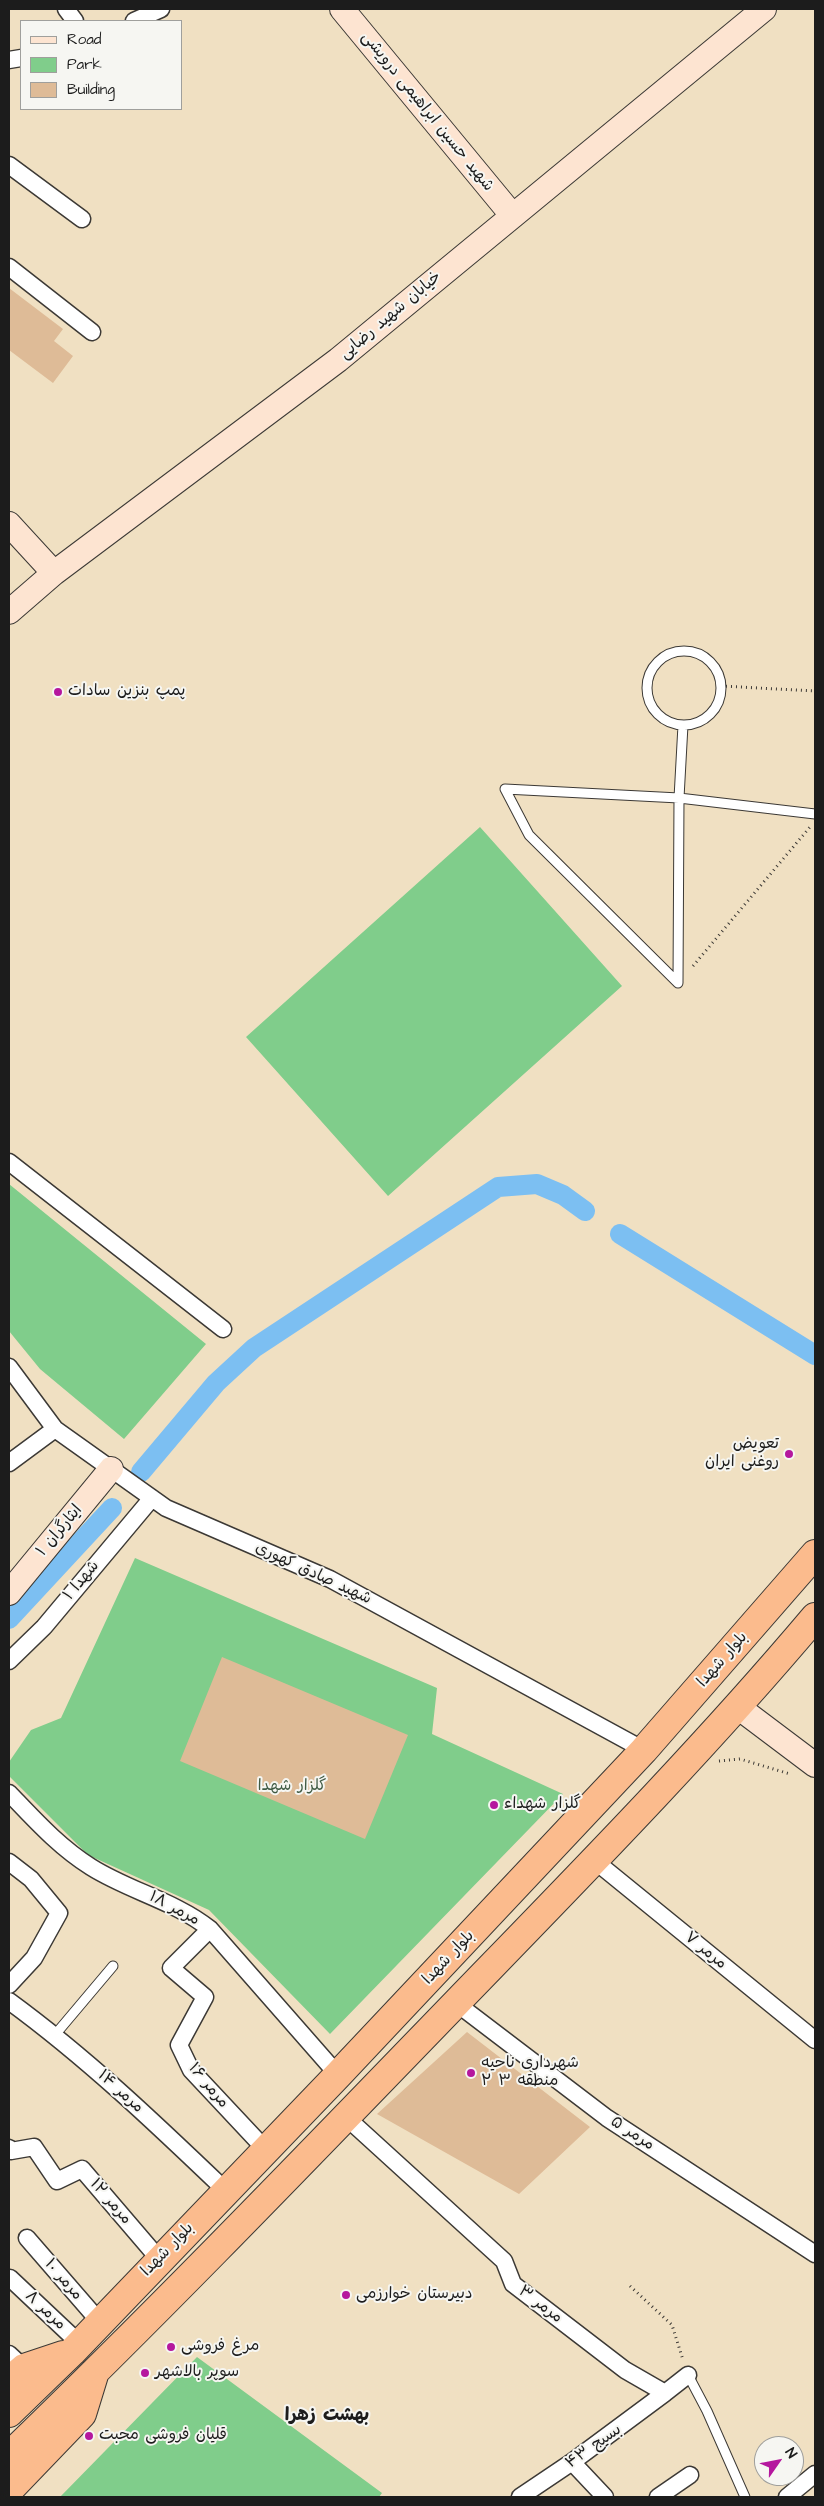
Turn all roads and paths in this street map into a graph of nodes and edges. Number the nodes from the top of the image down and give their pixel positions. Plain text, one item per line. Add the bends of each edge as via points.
1 (66, 9) edge
2 (161, 9) edge
3 (342, 9) edge
4 (764, 9) edge
5 (74, 20) edge
6 (136, 20) edge
7 (9, 165) edge
8 (512, 215) junction
9 (82, 219) dead end
10 (9, 267) edge
11 (92, 332) dead end
12 (9, 524) edge
13 (54, 573) junction
14 (9, 612) edge
15 (721, 686) junction
16 (815, 691) edge
17 (683, 725) junction
18 (679, 798) junction
19 (815, 814) edge
20 (815, 821) edge
21 (678, 983) junction
22 (9, 1162) edge
23 (223, 1329) dead end
24 (9, 1367) edge
25 (56, 1429) junction
26 (9, 1463) edge
27 (111, 1469) junction
28 (152, 1498) junction
29 (815, 1554) edge
30 (9, 1593) edge
31 (815, 1617) edge
32 (9, 1661) edge
33 (738, 1707) junction
34 (644, 1750) junction
35 (717, 1761) dead end
36 (806, 1770) edge
37 (9, 1793) edge
38 (595, 1861) junction
39 (9, 1862) edge
40 (210, 1929) junction
41 (113, 1966) dead end
42 (9, 1985) edge
43 (9, 2002) edge
44 (456, 2003) junction
45 (54, 2036) junction
46 (815, 2040) edge
47 (338, 2075) junction
48 (347, 2118) junction
49 (265, 2149) junction
50 (10, 2151) edge
51 (225, 2190) junction
52 (27, 2238) dead end
53 (815, 2254) edge
54 (160, 2259) junction
55 (10, 2278) dead end
56 (630, 2286) dead end
57 (99, 2321) junction
58 (75, 2348) junction
59 (14, 2368) edge
60 (95, 2373) junction
61 (688, 2375) junction
62 (665, 2393) junction
63 (9, 2413) edge
64 (9, 2456) edge
65 (572, 2462) junction
66 (690, 2475) dead end
67 (813, 2478) edge
68 (9, 2490) edge
69 (520, 2497) edge
70 (605, 2497) edge
71 (658, 2497) edge
72 (745, 2497) edge
73 (787, 2497) edge

1 - 5 street
2 - 6 street
3 - 8 street, شهید حسین ابراهیمی درویشی
4 - 8 street, خیابان شهید رضایی
7 - 9 street
8 - 13 street, خیابان شهید رضایی via 338,360
10 - 11 street
12 - 13 street
13 - 14 street, خیابان شهید رضایی
15 - 16 path
15 - 17 lane via 720,698 706,718
15 - 17 lane via 718,674 703,655 679,651 657,661 647,683 652,707 660,716
17 - 18 lane
18 - 19 lane
18 - 21 lane
18 - 21 lane via 505,789 529,835
20 - 21 path
22 - 23 street
24 - 25 street, شهید صادق کهوری
25 - 26 street
25 - 27 street, شهید صادق کهوری
27 - 28 street, شهید صادق کهوری
27 - 30 street, ایثارگران ۱
28 - 32 street, شهدا ۱ via 44,1627
28 - 34 street, شهید صادق کهوری via 166,1508 330,1579
29 - 34 highway, بلوار شهدا
31 - 33 highway
33 - 36 street
33 - 38 highway
34 - 47 highway, بلوار شهدا
35 - 36 path via 740,1759
37 - 40 street, مرمر ۱۸ via 53,1838 91,1867 194,1917
38 - 44 highway
38 - 46 street, مرمر ۷
39 - 42 street via 31,1879 58,1913 34,1958
40 - 47 street, مرمر ۱۸
40 - 49 street, مرمر ۱۶ via 171,1968 205,1997 179,2045 191,2070
41 - 45 lane
43 - 45 street, مرمر ۱۴
44 - 48 highway
44 - 53 street, مرمر ۵ via 607,2118
45 - 51 street, مرمر ۱۴ via 157,2124
47 - 49 highway, بلوار شهدا
48 - 60 highway
48 - 62 street, مرمر ۳ via 504,2261 513,2284 626,2370
49 - 51 highway, بلوار شهدا
50 - 54 street, مرمر ۱۲ via 34,2148 58,2181 82,2169
51 - 54 highway, بلوار شهدا
52 - 57 street, مرمر ۱۰
54 - 57 highway, بلوار شهدا
55 - 58 street, مرمر ۸
56 - 61 path via 672,2326
57 - 58 highway, بلوار شهدا
58 - 59 highway
58 - 63 highway, بلوار شهدا
60 - 64 highway
60 - 68 highway via 82,2414
61 - 62 street
61 - 72 lane
62 - 65 street, بسیج ۴۳
65 - 69 street, بسیج ۴۳
65 - 70 street
66 - 71 street
67 - 73 street

